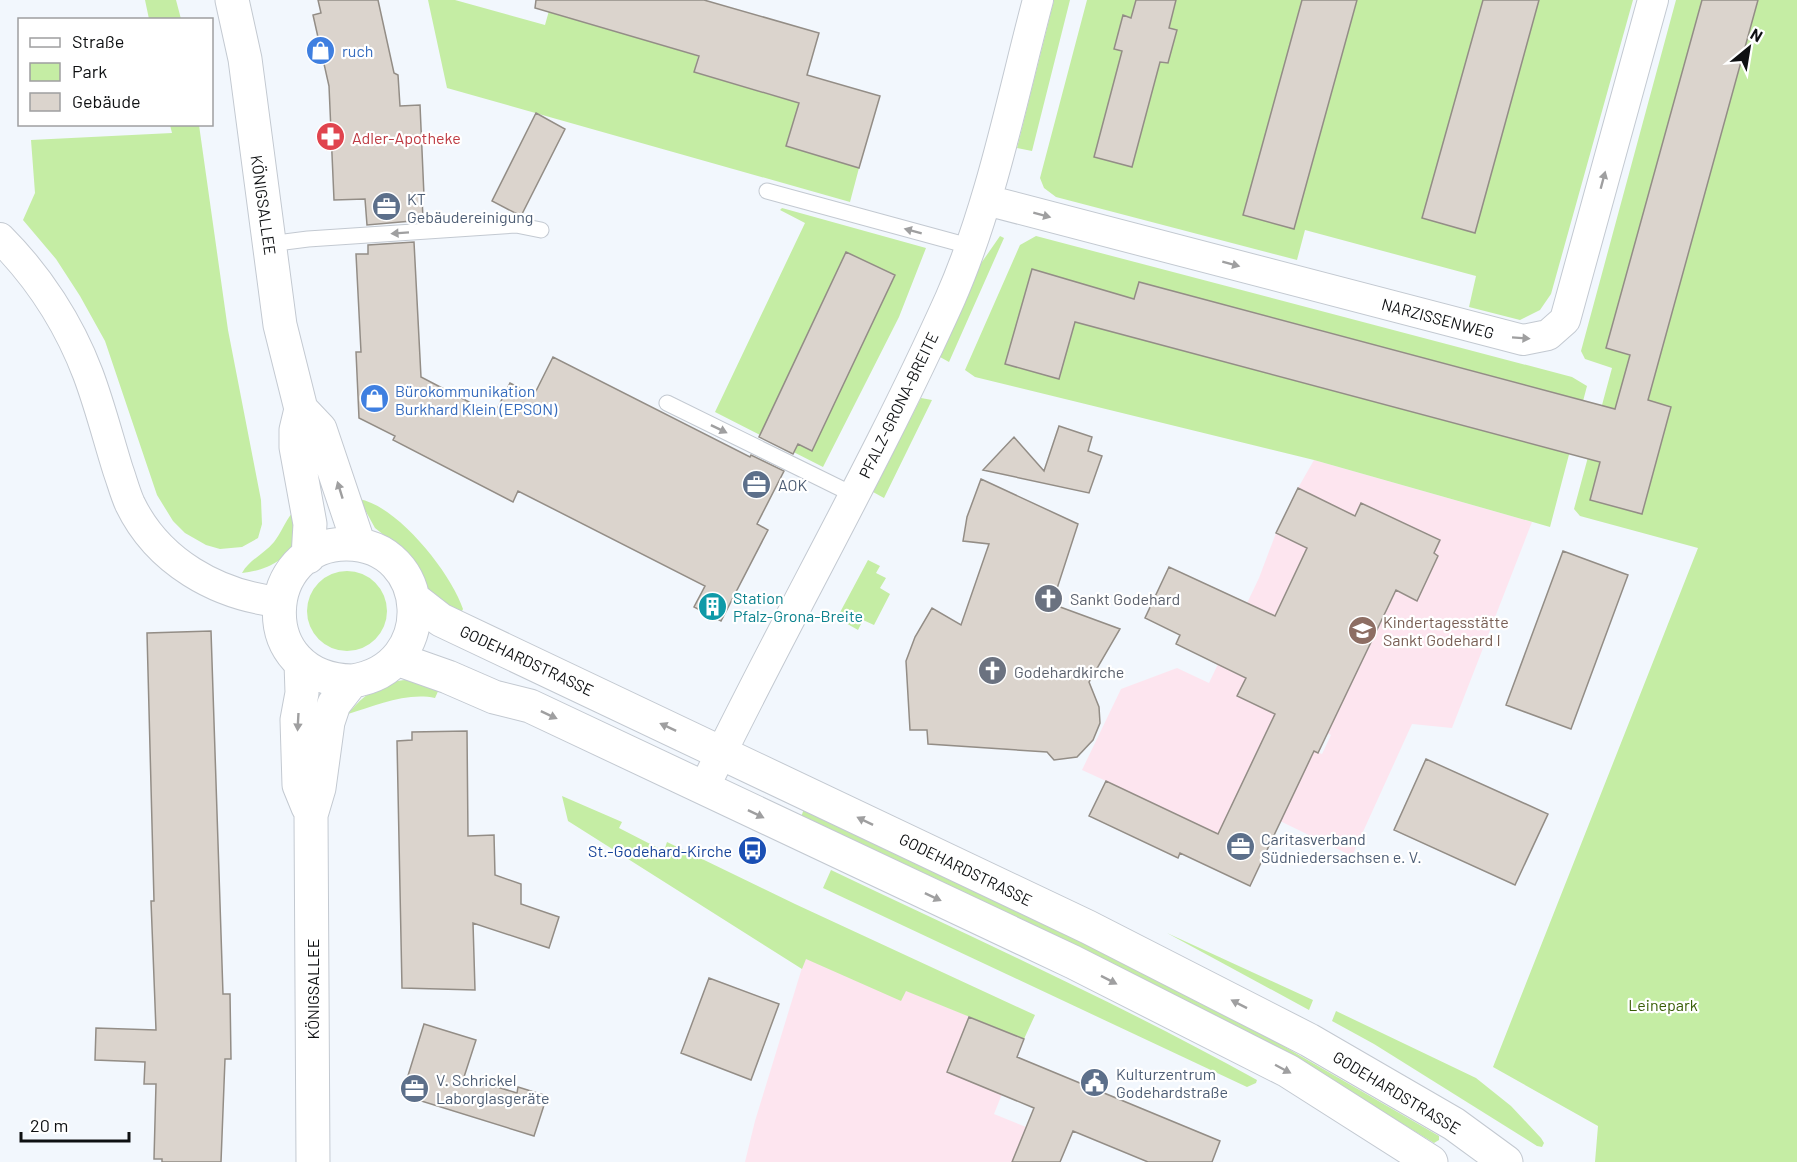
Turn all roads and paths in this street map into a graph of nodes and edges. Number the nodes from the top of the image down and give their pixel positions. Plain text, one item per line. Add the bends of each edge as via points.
1 (232, 0) edge
2 (1038, 0) edge
3 (1653, 0) edge
4 (767, 191) dead end
5 (986, 200) junction
6 (541, 230) dead end
7 (0, 238) edge
8 (270, 244) junction
9 (969, 246) junction
10 (667, 403) dead end
11 (301, 409) junction
12 (854, 495) junction
13 (359, 546) junction
14 (308, 557) junction
15 (414, 599) junction
16 (279, 602) junction
17 (397, 659) junction
18 (301, 663) junction
19 (352, 681) junction
20 (721, 752) junction
21 (704, 788) junction
22 (311, 815) junction
23 (313, 1162) edge
24 (1431, 1162) edge
25 (1506, 1162) edge

1 - 8 street, KÖNIGSALLEE via 245,59
2 - 5 street, PFALZ-GRONA-BREITE
5 -> 3 street, NARZISSENWEG via 1523,340 1548,335 1564,320
9 -> 4 lane
5 - 9 street, PFALZ-GRONA-BREITE
6 -> 8 lane via 516,225
7 - 16 street via 44,290 74,345 87,372 129,502 146,531 176,562 211,583 255,599
8 - 11 street, KÖNIGSALLEE via 280,325
9 - 12 street, PFALZ-GRONA-BREITE via 950,298
10 -> 12 lane
13 -> 11 street, KÖNIGSALLEE via 320,429
11 - 14 street, KÖNIGSALLEE via 296,447 310,524
12 - 20 street, PFALZ-GRONA-BREITE
13 - 14 street via 332,546
13 - 15 street via 379,552 395,564 404,574
14 - 16 street via 289,576
15 - 17 street via 414,625
20 -> 15 street, GODEHARDSTRASSE via 441,620
16 - 18 street via 280,629
17 - 19 street via 377,674
17 -> 21 street via 494,697 530,706
18 - 19 street via 325,677
18 -> 22 street, KÖNIGSALLEE via 302,693 297,720 299,785
19 - 22 street, KÖNIGSALLEE via 334,704 328,722 319,788
20 - 21 street, PFALZ-GRONA-BREITE
25 -> 20 street, GODEHARDSTRASSE via 1454,1124 1309,1040 1088,927
21 -> 24 street via 1073,962 1288,1071
22 - 23 street, KÖNIGSALLEE

